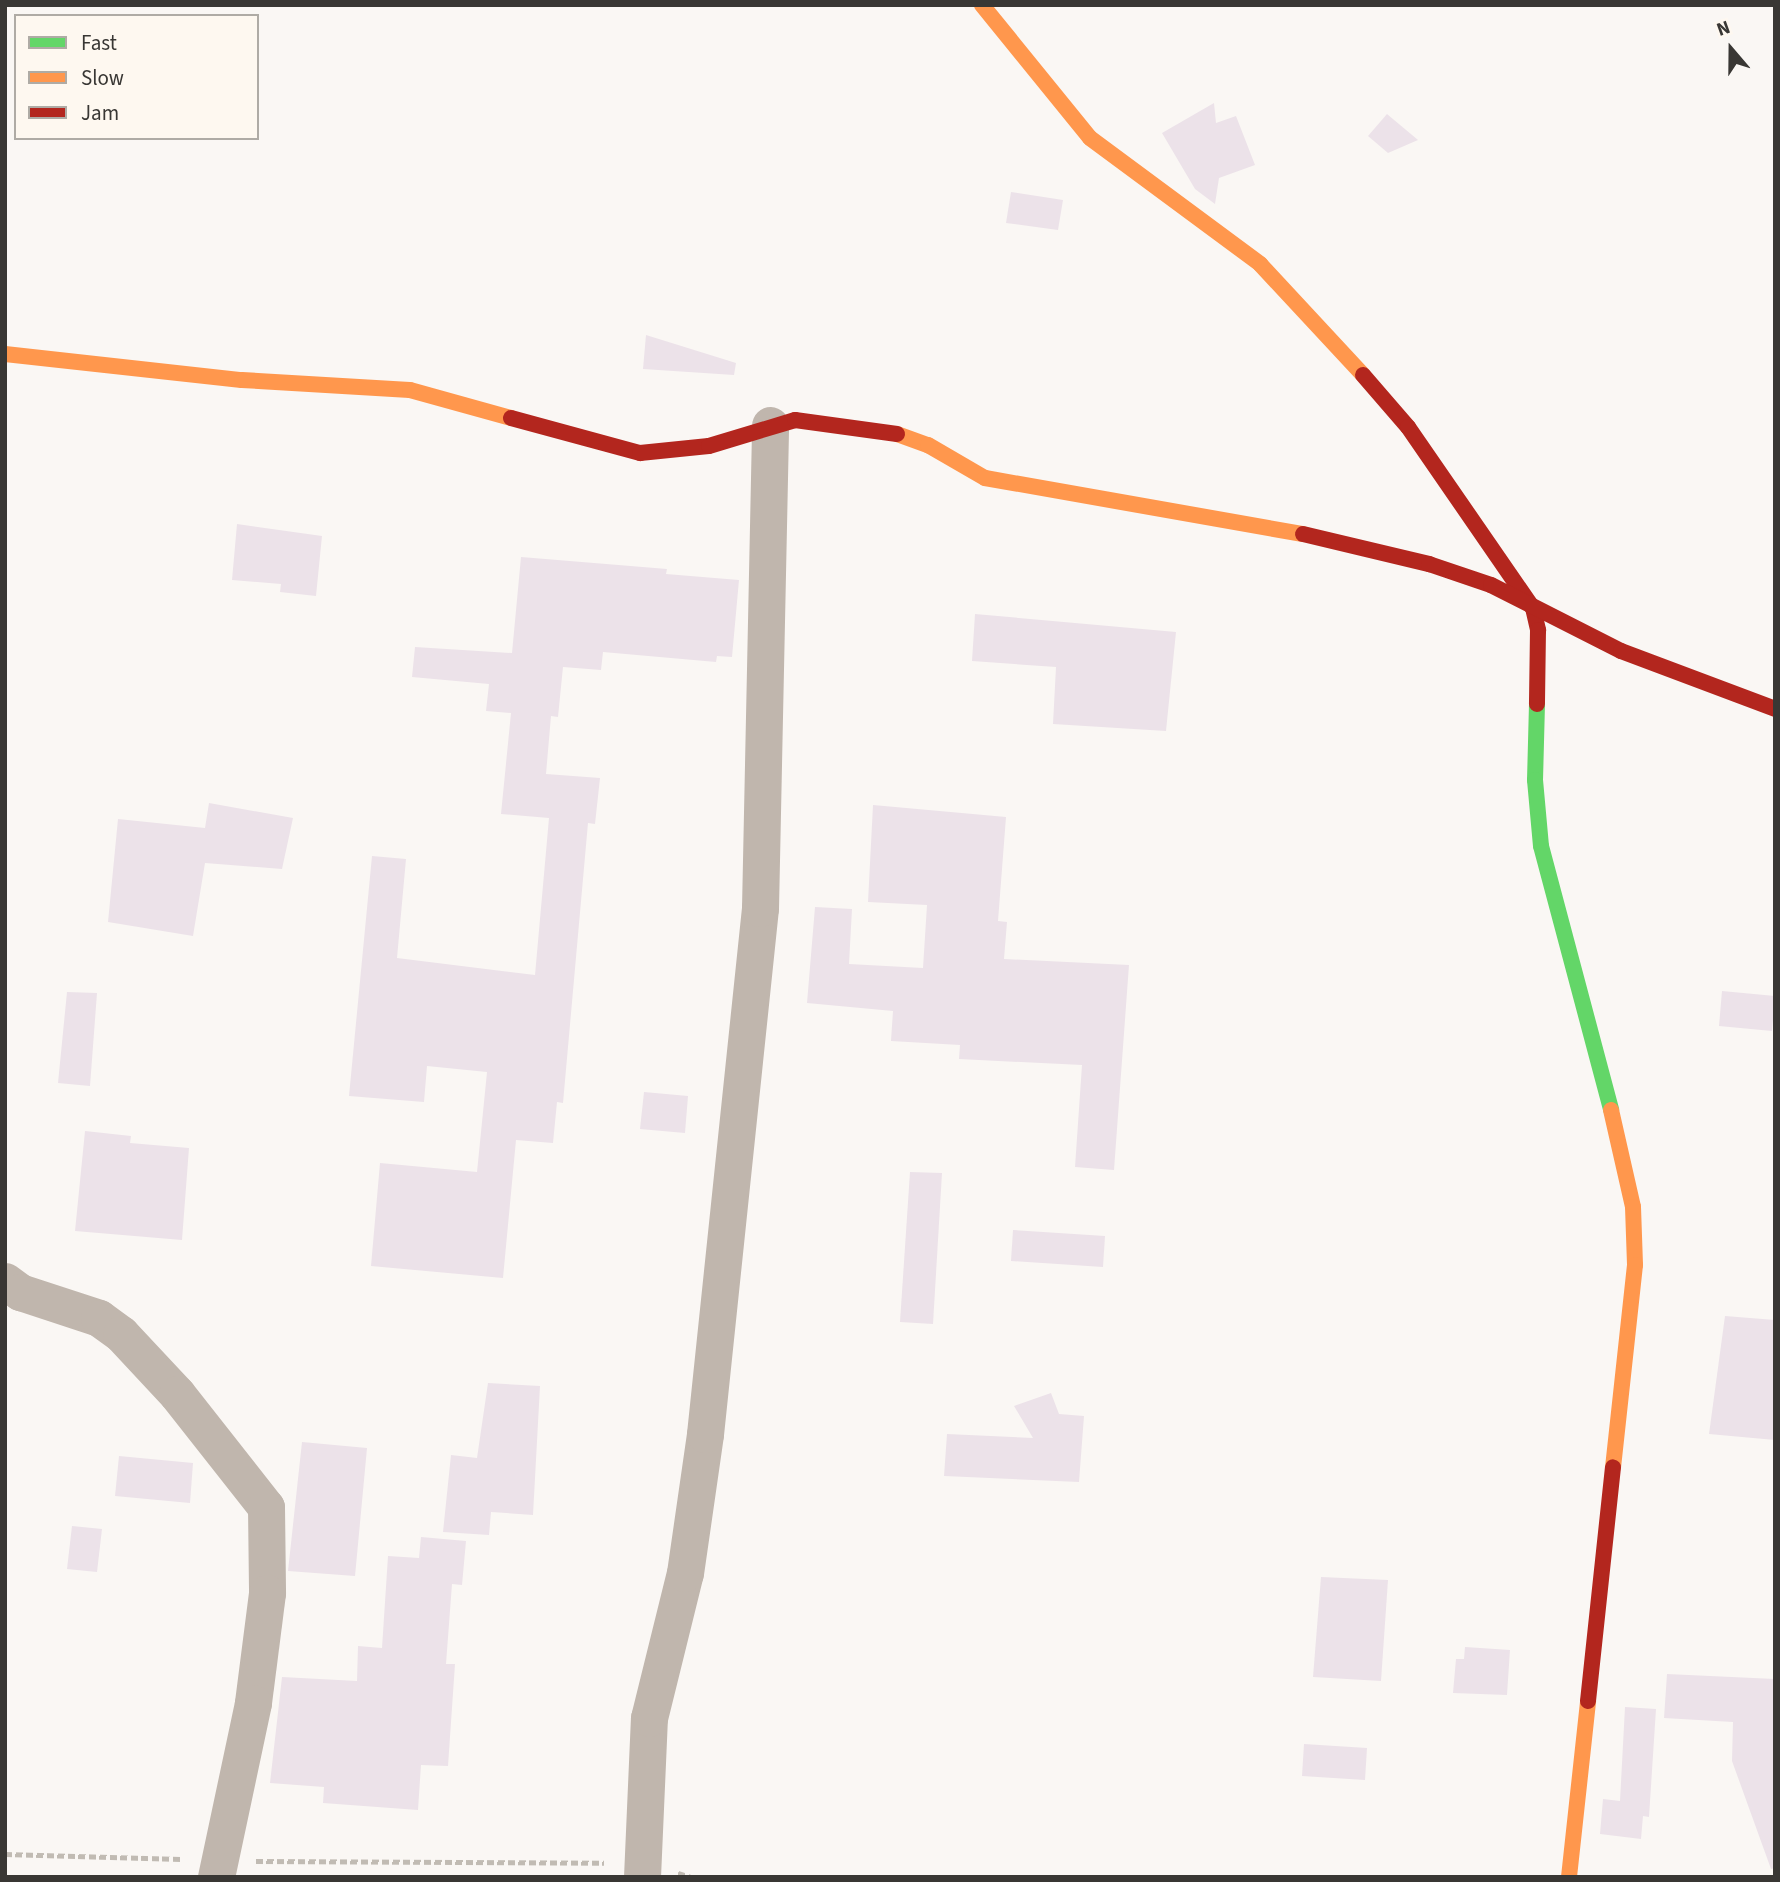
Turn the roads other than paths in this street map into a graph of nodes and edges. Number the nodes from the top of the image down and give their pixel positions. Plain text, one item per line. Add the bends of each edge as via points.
1 (982, 5) edge
2 (5, 354) edge
3 (770, 425) junction
4 (1533, 608) junction
5 (1775, 709) edge
6 (5, 1281) edge
7 (217, 1869) edge
8 (643, 1870) edge
9 (1569, 1877) edge

1 - 4 street via 1090,138 1260,264 1338,347 1408,427
2 - 3 street via 242,380 410,390 640,453 709,446
3 - 4 street via 819,421 896,433 928,445 985,478 1136,500 1361,545 1491,585
3 - 8 street via 760,908 705,1434 685,1573 649,1718
4 - 5 street via 1621,651
4 - 9 street via 1538,630 1535,780 1541,846 1633,1207 1635,1265
6 - 7 street via 20,1292 99,1318 121,1334 177,1394 266,1507 267,1593 253,1703

